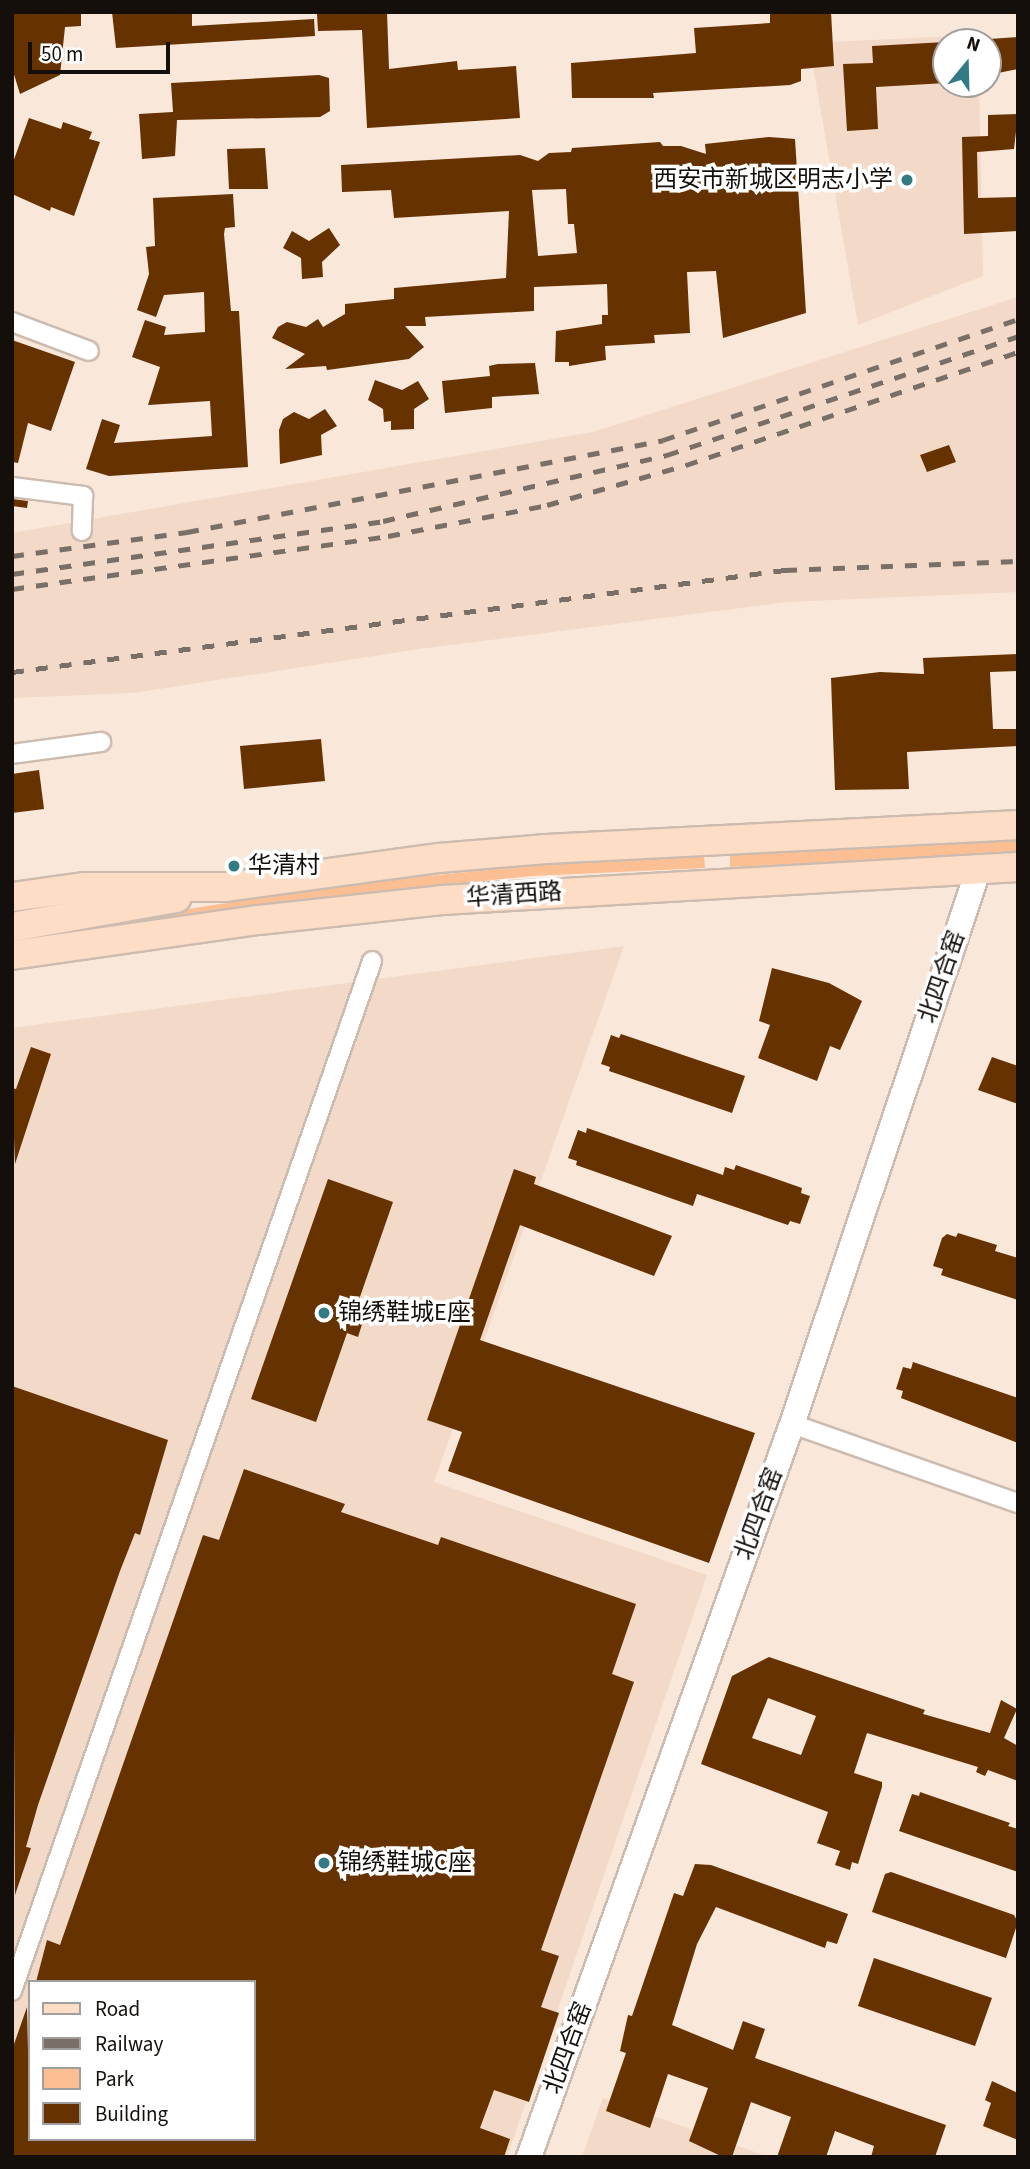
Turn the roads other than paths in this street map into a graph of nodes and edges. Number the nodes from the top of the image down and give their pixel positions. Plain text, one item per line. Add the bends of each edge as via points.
1 (12, 322) edge
2 (89, 351) dead end
3 (12, 487) edge
4 (82, 531) dead end
5 (101, 742) dead end
6 (12, 754) edge
7 (1018, 825) edge
8 (1018, 867) edge
9 (979, 868) junction
10 (226, 887) junction
11 (12, 897) edge
12 (12, 927) edge
13 (12, 955) edge
14 (372, 961) dead end
15 (792, 1424) junction
16 (1018, 1503) edge
17 (12, 1991) edge
18 (529, 2157) edge

1 - 2 street
3 - 4 street via 83,496
5 - 6 street
7 - 10 main road, 华清西路 via 533,850
8 - 9 main road, 华清西路
9 - 13 main road, 华清西路 via 442,900
9 - 15 street, 北四合窑
10 - 11 main road, 华清西路 via 85,887
10 - 12 main road
14 - 17 street
15 - 16 street
15 - 18 street, 北四合窑

